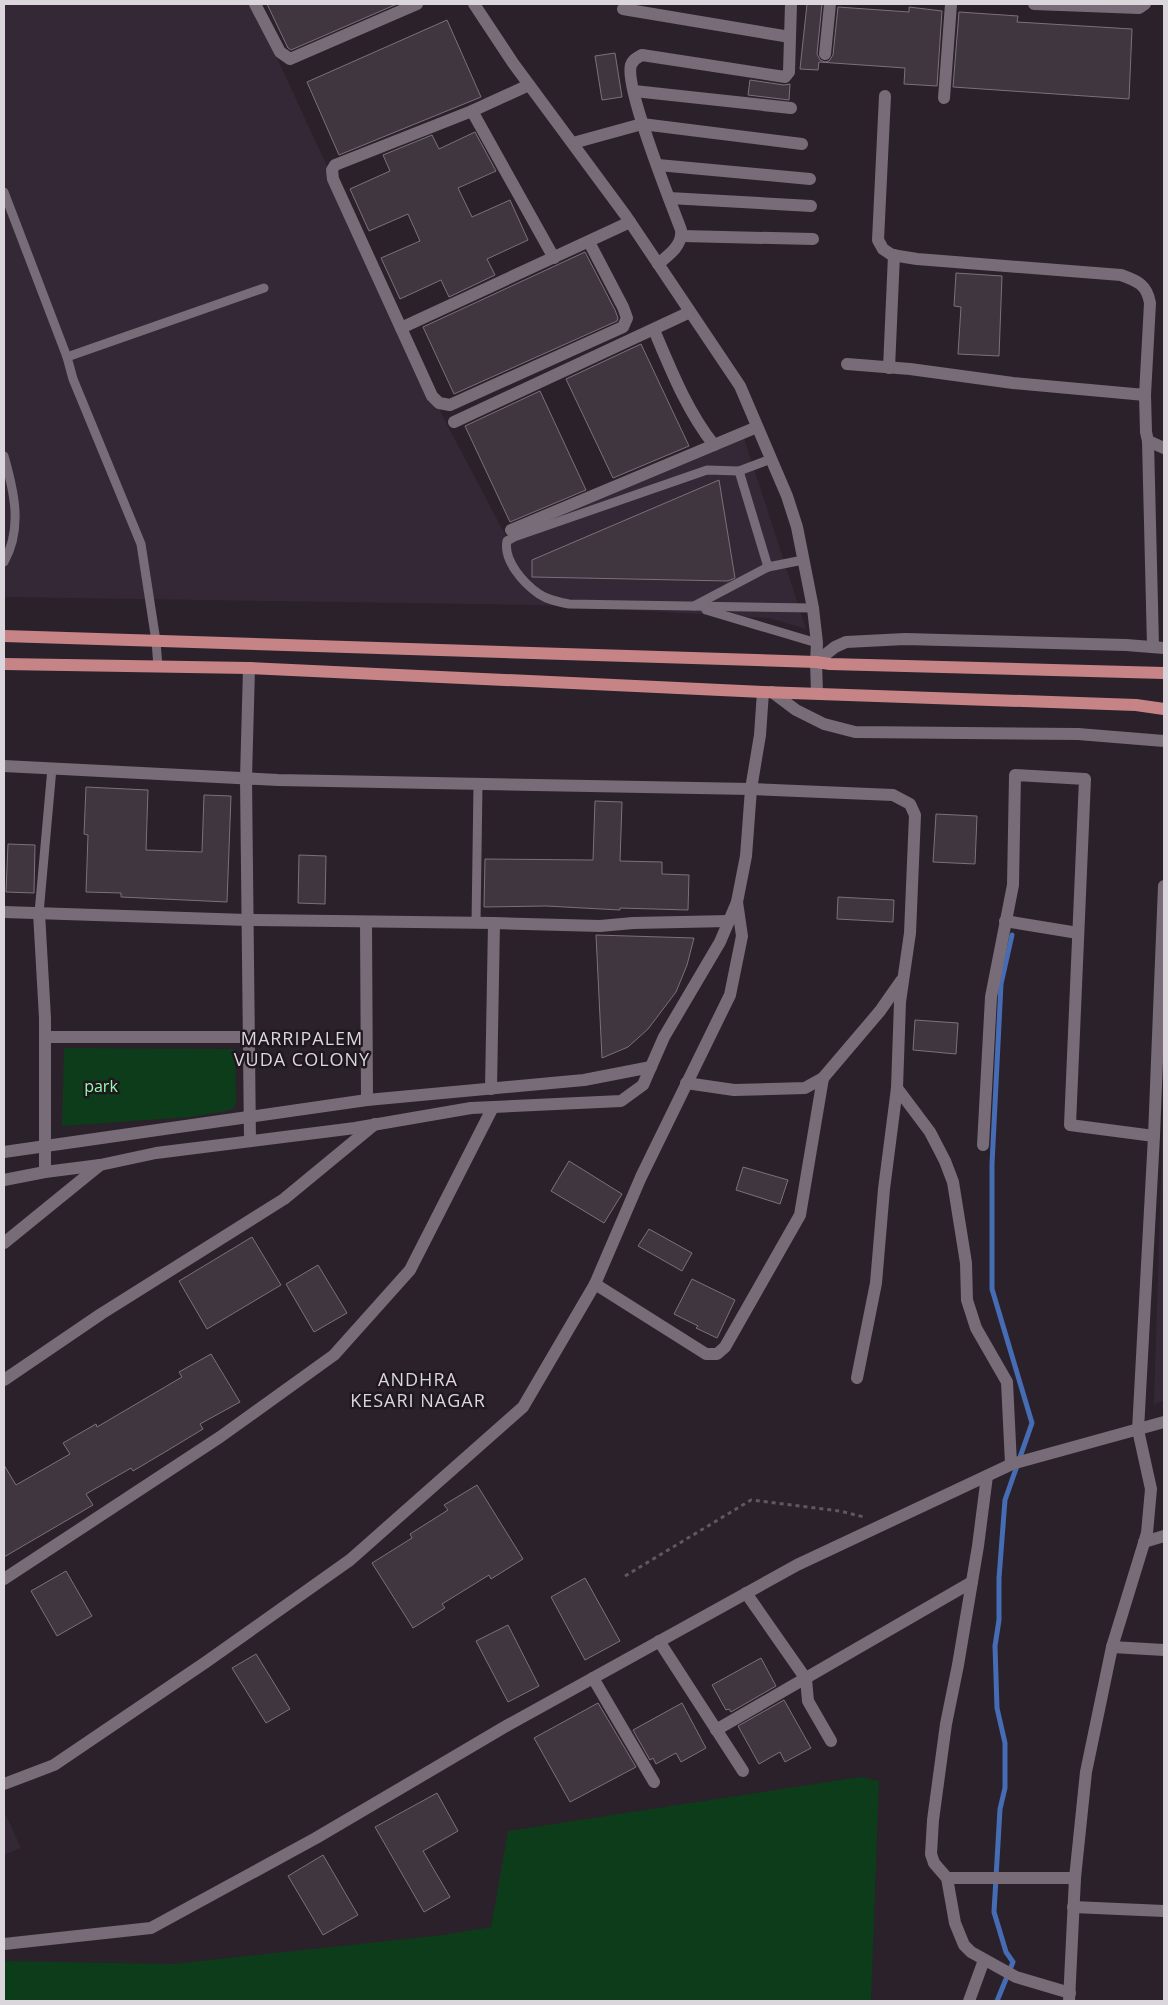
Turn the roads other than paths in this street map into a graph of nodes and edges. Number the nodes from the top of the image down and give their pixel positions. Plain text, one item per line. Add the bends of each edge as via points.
1 (255, 4) edge
2 (417, 4) edge
3 (474, 4) edge
4 (791, 4) edge
5 (830, 4) edge
6 (951, 4) edge
7 (1034, 4) edge
8 (1145, 4) edge
9 (623, 9) dead end
10 (790, 37) junction
11 (825, 54) dead end
12 (529, 85) junction
13 (634, 91) junction
14 (885, 96) dead end
15 (944, 98) dead end
16 (791, 108) dead end
17 (472, 111) junction
18 (642, 124) junction
19 (573, 143) junction
20 (802, 144) dead end
21 (658, 165) junction
22 (810, 179) dead end
23 (4, 192) edge
24 (669, 198) junction
25 (811, 206) dead end
26 (630, 222) junction
27 (682, 236) junction
28 (813, 239) dead end
29 (589, 242) junction
30 (894, 255) junction
31 (554, 258) junction
32 (658, 264) junction
33 (264, 288) dead end
34 (690, 312) junction
35 (401, 328) junction
36 (654, 330) junction
37 (67, 357) junction
38 (847, 364) dead end
39 (889, 368) junction
40 (1146, 395) junction
41 (454, 422) dead end
42 (757, 427) junction
43 (1148, 441) junction
44 (714, 445) junction
45 (1164, 448) edge
46 (4, 456) edge
47 (771, 459) junction
48 (739, 471) junction
49 (511, 530) dead end
50 (803, 560) junction
51 (4, 562) edge
52 (768, 568) junction
53 (694, 606) junction
54 (813, 608) junction
55 (4, 636) edge
56 (156, 641) junction
57 (817, 644) junction
58 (1158, 647) edge
59 (816, 662) junction
60 (4, 664) edge
61 (158, 667) junction
62 (249, 668) junction
63 (1164, 673) edge
64 (767, 692) junction
65 (817, 693) junction
66 (1164, 709) edge
67 (1164, 741) edge
68 (4, 766) edge
69 (52, 768) junction
70 (246, 778) junction
71 (478, 784) junction
72 (751, 789) junction
73 (1164, 886) edge
74 (737, 902) junction
75 (4, 912) edge
76 (39, 913) junction
77 (248, 920) junction
78 (729, 921) junction
79 (1005, 921) junction
80 (366, 922) junction
81 (476, 923) junction
82 (494, 923) junction
83 (1078, 933) junction
84 (904, 977) junction
85 (46, 1037) junction
86 (248, 1037) junction
87 (651, 1067) junction
88 (823, 1078) junction
89 (686, 1083) junction
90 (897, 1088) junction
91 (491, 1089) junction
92 (368, 1100) junction
93 (493, 1107) junction
94 (249, 1116) junction
95 (375, 1124) junction
96 (1154, 1136) junction
97 (250, 1141) junction
98 (983, 1145) dead end
99 (45, 1147) junction
100 (4, 1152) edge
101 (100, 1165) junction
102 (46, 1172) junction
103 (4, 1180) edge
104 (4, 1243) edge
105 (595, 1284) junction
106 (857, 1378) dead end
107 (4, 1380) edge
108 (1164, 1422) edge
109 (1138, 1430) junction
110 (1012, 1464) junction
111 (987, 1476) junction
112 (1164, 1536) edge
113 (1144, 1542) junction
114 (4, 1579) edge
115 (972, 1582) junction
116 (746, 1593) junction
117 (659, 1641) junction
118 (1112, 1647) junction
119 (1164, 1650) edge
120 (593, 1678) junction
121 (806, 1679) junction
122 (716, 1730) junction
123 (831, 1741) dead end
124 (743, 1771) dead end
125 (654, 1782) dead end
126 (4, 1784) edge
127 (947, 1878) junction
128 (1075, 1878) junction
129 (1074, 1907) junction
130 (1164, 1911) edge
131 (4, 1944) edge
132 (984, 1960) junction
133 (1070, 1997) edge
134 (969, 2001) edge

1 - 2 street via 280,52 290,60
3 - 12 street
4 - 10 street
5 - 11 street
6 - 15 street
7 - 8 street via 1139,8
9 - 10 street
10 - 13 street via 786,77 642,55 630,67
12 - 17 street
12 - 19 street
13 - 16 street
13 - 18 street
14 - 30 street via 878,240 882,249
17 - 31 street
17 - 35 street via 335,165 332,170 333,179
18 - 19 street
18 - 20 street
18 - 21 street
19 - 26 street
21 - 22 street
21 - 24 street
23 - 37 lane
24 - 25 street
24 - 27 street
26 - 29 street
26 - 32 street
27 - 28 street
27 - 32 street via 680,244
29 - 31 street
29 - 35 street via 623,307 627,318 623,327 450,405 439,403 432,396
30 - 39 street
30 - 40 street via 1137,280 1144,285 1150,303
31 - 35 street
32 - 34 street
33 - 37 lane
34 - 36 street
34 - 42 street via 740,386
36 - 41 street
36 - 44 street via 682,393
37 - 56 lane via 73,379 141,544
38 - 39 street
39 - 40 street
40 - 43 street
42 - 44 street
42 - 47 street
43 - 45 street
43 - 58 street
44 - 49 street
46 - 51 lane via 16,514 11,548
47 - 48 lane
47 - 50 street via 797,527
48 - 52 lane
48 - 53 lane via 707,470 507,541 505,548 511,566 538,593 551,600 569,604
50 - 52 lane
50 - 54 street
52 - 53 lane
53 - 54 lane
53 - 57 lane
54 - 57 street
55 - 56 main road
56 - 59 main road
56 - 61 lane
57 - 59 street
58 - 59 street via 905,639 846,642
59 - 63 main road
59 - 65 street
60 - 61 main road
61 - 62 main road
62 - 64 main road
62 - 70 street
64 - 65 main road
64 - 67 street via 824,724 855,732 1078,734
64 - 72 street
65 - 66 main road via 1136,705
68 - 69 street
69 - 70 street
69 - 76 lane
70 - 71 street
70 - 77 street
71 - 72 street
71 - 81 lane
72 - 74 street via 746,856
72 - 84 street via 893,795 910,804 915,816 910,933
73 - 96 street
74 - 78 street
74 - 89 street via 742,936 730,995
75 - 76 street
76 - 77 street
76 - 85 street
77 - 80 street
77 - 86 street
78 - 82 street via 600,926
78 - 87 street via 664,1037
79 - 83 street
79 - 83 street via 1012,885 1015,775 1084,779
79 - 98 street via 991,997
80 - 81 street
80 - 92 street
81 - 82 street
82 - 91 street
83 - 96 street via 1070,1125
84 - 88 street via 880,1011
84 - 90 street via 897,1043
85 - 86 street
85 - 99 street
86 - 94 street
87 - 91 street via 584,1080
87 - 93 street via 643,1085 621,1101
88 - 89 street via 805,1088 734,1090
88 - 105 street via 800,1214 725,1348 717,1354 706,1354
89 - 105 street via 641,1176
90 - 106 street via 876,1283
90 - 110 street via 930,1132 953,1182 966,1263 967,1300 976,1328 1007,1382
91 - 92 street
92 - 94 street
93 - 95 street
93 - 114 street via 410,1270 334,1355 220,1438
94 - 97 street
94 - 99 street
95 - 97 street
95 - 107 street via 284,1198
96 - 109 street
97 - 101 street via 156,1153
99 - 100 street
99 - 102 street
101 - 102 street
101 - 104 street
102 - 103 street
105 - 126 street via 523,1407 350,1560 54,1765
108 - 109 street
109 - 110 street
109 - 113 street via 1151,1489
110 - 111 street
111 - 115 street
111 - 116 street via 797,1565
112 - 113 street
113 - 118 street
115 - 121 street
115 - 127 street via 946,1724 933,1820 931,1854
116 - 117 street
116 - 121 street
117 - 120 street
117 - 122 street
118 - 119 street
118 - 128 street via 1087,1763
120 - 125 street
120 - 131 street via 316,1838 151,1928
121 - 122 street
121 - 123 street via 808,1701
122 - 124 street
127 - 128 street
127 - 132 street via 950,1902 964,1945
128 - 129 street
129 - 130 street
129 - 133 street
132 - 133 street via 1016,1977
132 - 134 street

